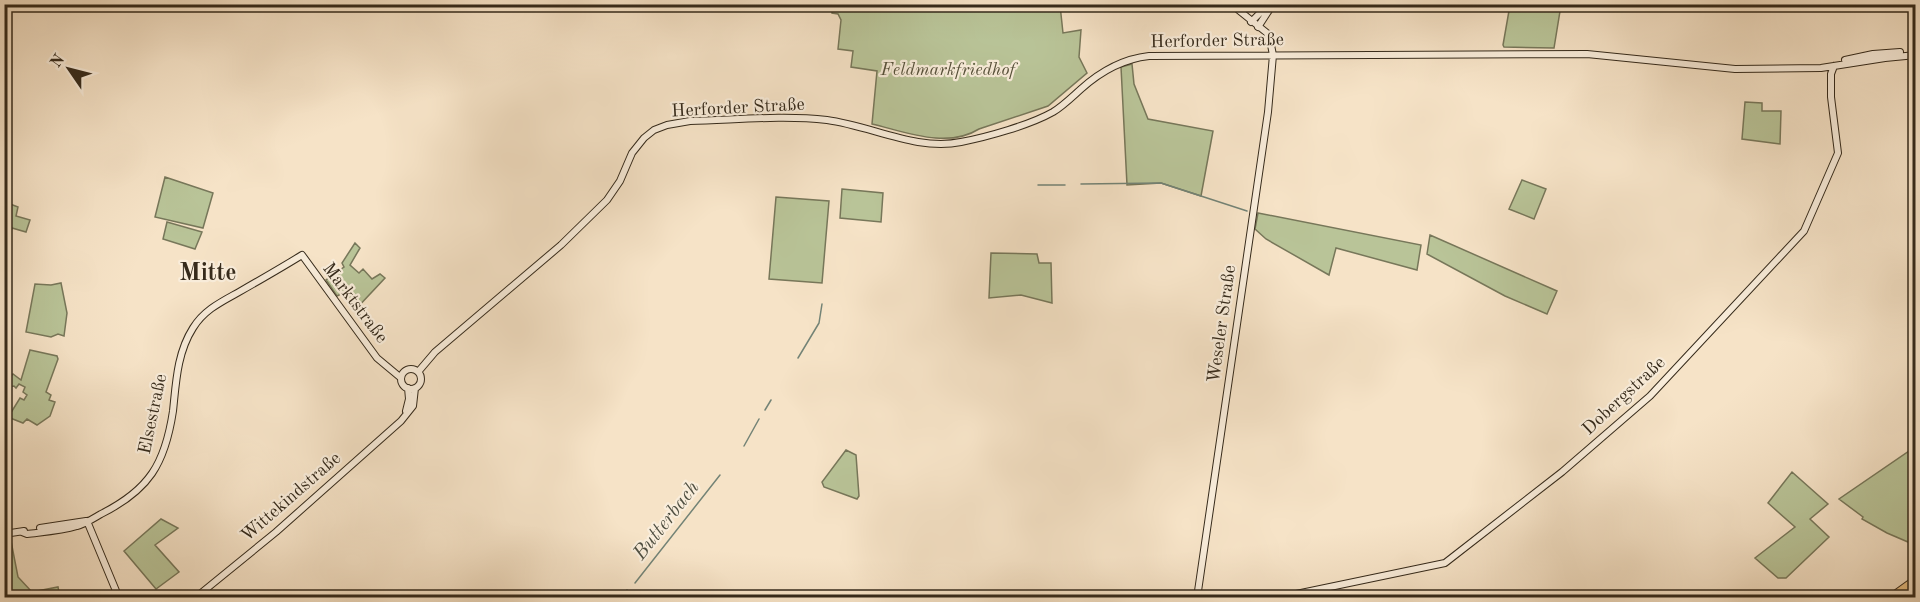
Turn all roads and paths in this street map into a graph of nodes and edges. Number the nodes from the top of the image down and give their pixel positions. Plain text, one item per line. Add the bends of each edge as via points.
1 (1231, 4) edge
2 (1271, 4) edge
3 (1251, 22) junction
4 (1258, 27) junction
5 (1916, 54) edge
6 (1273, 55) junction
7 (1834, 66) junction
8 (302, 255) joint
9 (388, 366) junction
10 (412, 370) junction
11 (401, 378) junction
12 (412, 388) junction
13 (87, 521) junction
14 (4, 534) edge
15 (1916, 580) edge
16 (1916, 591) edge
17 (119, 597) edge
18 (195, 597) edge
19 (1197, 597) edge
20 (1277, 597) edge
21 (1891, 597) edge
22 (1906, 597) edge

1 - 3 street
2 - 3 street
2 - 4 street
3 - 4 street
4 - 6 street via 1267,33
5 - 7 street, Herforder Straße
6 - 7 street, Herforder Straße via 1575,53 1707,68
6 - 10 street, Herforder Straße via 1149,56 1128,60 1100,73 1052,113 960,142 918,142 849,124 810,119 690,121 667,125 639,143 615,191 585,223
6 - 19 street, Weseler Straße
7 - 20 street, Dobergstraße via 1831,97 1838,153 1804,231 1650,396 1562,472 1445,563
8 - 9 street, Marktstraße via 377,358
8 - 13 street, Elsestraße via 207,310 192,329 183,350 169,432 157,468 133,495
9 - 10 street, Marktstraße
9 - 11 street, Marktstraße
10 - 11 street, Herforder Straße
10 - 12 street, Wittekindstraße via 421,382
11 - 12 street, Marktstraße
12 - 18 street, Wittekindstraße via 413,406 404,417 276,532
13 - 14 street, Elsestraße
13 - 17 street
15 - 21 highway
16 - 22 highway

